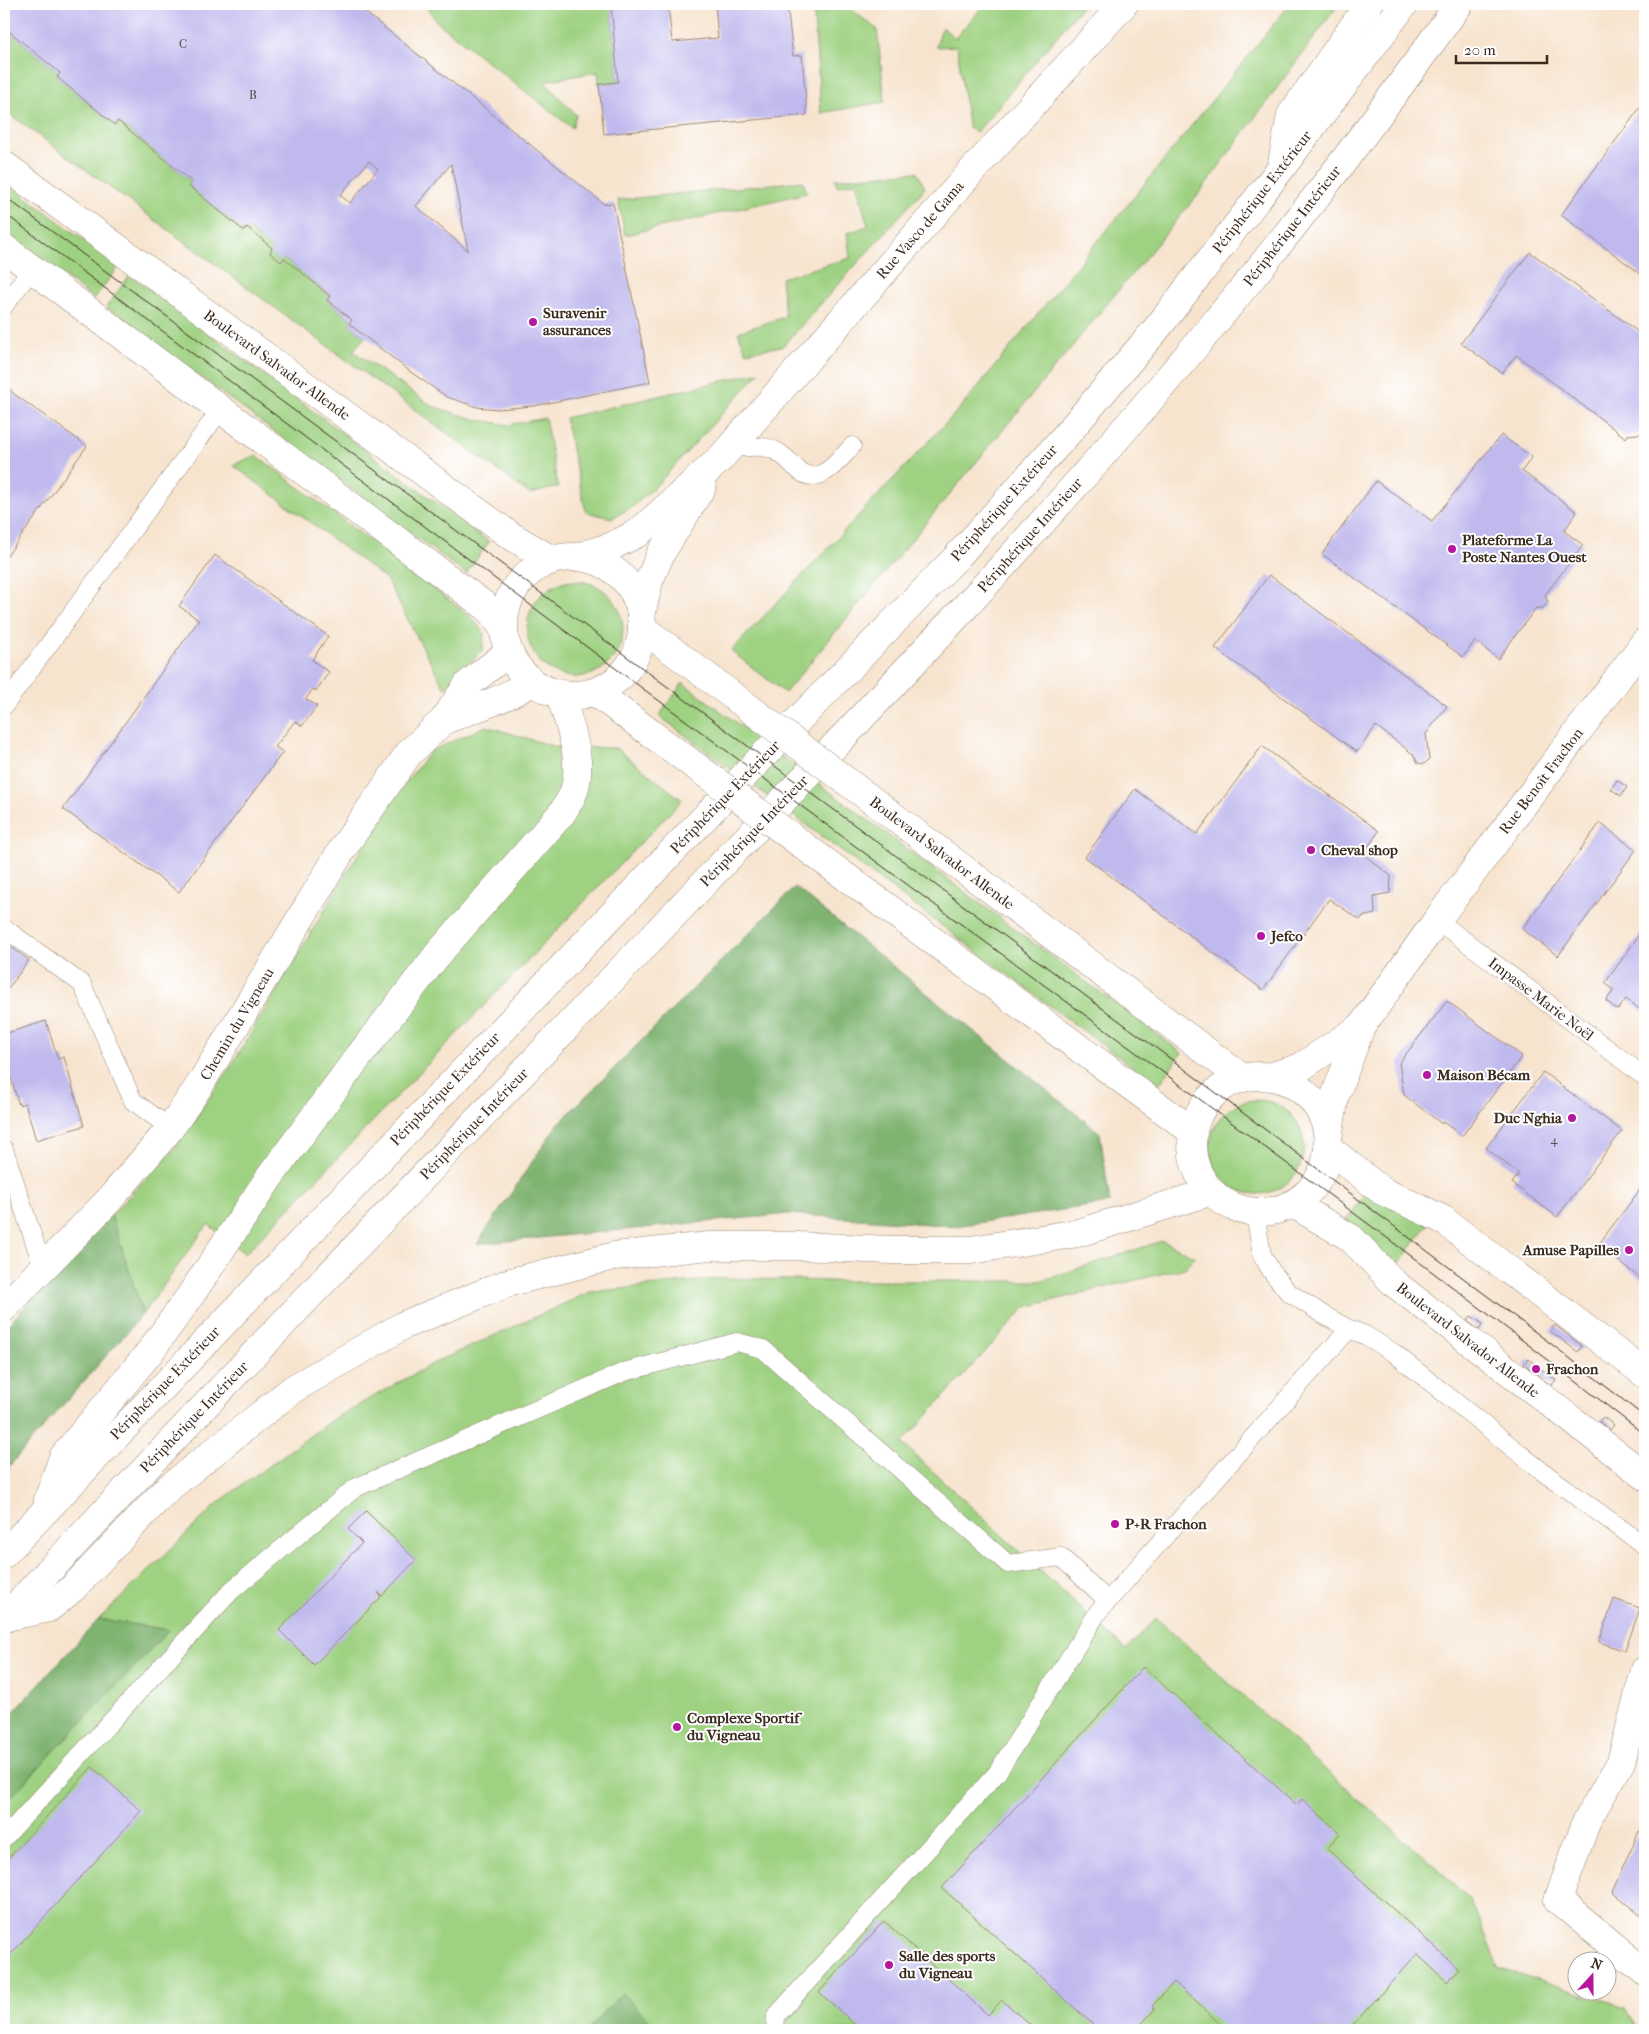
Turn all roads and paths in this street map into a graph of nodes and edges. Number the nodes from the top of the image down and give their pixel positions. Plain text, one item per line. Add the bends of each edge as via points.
1 (1124, 4) edge
2 (1369, 4) edge
3 (1404, 4) edge
4 (1459, 4) edge
5 (4, 164) edge
6 (1282, 167) junction
7 (4, 248) edge
8 (32, 269) junction
9 (4, 306) edge
10 (220, 409) junction
11 (852, 446) dead end
12 (724, 454) junction
13 (565, 559) junction
14 (642, 622) junction
15 (506, 641) junction
16 (1645, 642) edge
17 (532, 682) junction
18 (595, 692) junction
19 (560, 694) junction
20 (4, 706) edge
21 (444, 720) junction
22 (1438, 920) junction
23 (4, 928) edge
24 (1361, 1027) junction
25 (1272, 1076) junction
26 (1645, 1077) edge
27 (1242, 1078) junction
28 (170, 1128) junction
29 (1192, 1131) junction
30 (1328, 1143) junction
31 (4, 1148) edge
32 (1210, 1192) junction
33 (1292, 1204) junction
34 (1255, 1212) junction
35 (43, 1268) junction
36 (4, 1308) edge
37 (1348, 1329) junction
38 (1645, 1374) edge
39 (1645, 1476) edge
40 (44, 1510) junction
41 (1645, 1546) edge
42 (4, 1554) edge
43 (1108, 1601) junction
44 (5, 1618) edge
45 (1645, 1670) edge
46 (4, 1838) edge
47 (1645, 1972) edge
48 (775, 2030) edge

1 - 12 main road, Rue Vasco de Gama via 972,171
2 - 6 main road via 1290,115
3 - 6 main road, Périphérique Extérieur
4 - 44 main road, Périphérique Intérieur via 1281,241 1075,486 901,678
5 - 13 main road, Boulevard Salvador Allende via 508,534
6 - 40 main road, Périphérique Extérieur via 1158,327 955,559
7 - 8 main road
8 - 9 lane
8 - 10 main road
10 - 15 main road via 488,608
10 - 20 lane
11 - 12 lane via 831,470 815,476 798,470 780,453 767,447
12 - 13 main road, Rue Vasco de Gama via 638,533 612,546
12 - 14 main road, Rue Vasco de Gama via 661,553 649,581
13 - 14 main road via 600,563 620,576 634,594
13 - 15 main road via 536,568 513,592 506,610
14 - 18 main road via 640,646 633,662 610,685
14 - 27 main road, Boulevard Salvador Allende, bridge via 705,675
15 - 17 main road via 518,668
15 - 21 main road, Chemin du Vigneau via 468,684
16 - 22 main road, Rue Benoît Frachon
17 - 19 main road
17 - 21 main road, Chemin du Vigneau via 492,703
18 - 19 main road
18 - 29 main road, bridge
19 - 40 main road via 577,763 572,796 562,813 438,954 353,1064 269,1178 149,1353 63,1457
21 - 28 main road, Chemin du Vigneau via 409,753 343,848 199,1086
22 - 24 main road, Rue Benoît Frachon
22 - 26 lane, Impasse Marie Noël
23 - 28 lane via 82,984 133,1102
24 - 25 main road via 1301,1067
24 - 30 main road via 1334,1096
25 - 27 main road
25 - 30 main road via 1291,1083 1309,1096 1322,1116
27 - 29 main road via 1214,1092 1204,1103
28 - 35 main road, Chemin du Vigneau via 110,1199
29 - 32 main road via 1193,1163
30 - 33 main road via 1322,1172 1314,1185
30 - 38 main road via 1382,1191 1442,1219
31 - 35 lane
32 - 34 main road via 1238,1209
32 - 44 main road via 1078,1234 971,1250 709,1246 614,1256 511,1282 404,1326 293,1389 166,1490 60,1599 48,1608
33 - 34 main road via 1274,1211
33 - 39 main road, Boulevard Salvador Allende via 1350,1238 1395,1284
34 - 37 lane via 1262,1254 1272,1272 1288,1292
35 - 36 main road, Chemin du Vigneau
37 - 41 lane via 1394,1353 1539,1469
37 - 43 lane
40 - 42 main road, Périphérique Extérieur
43 - 46 lane via 1061,1557 1008,1564 763,1349 737,1342 624,1372 355,1488 232,1590
43 - 48 lane via 997,1772 776,2016
45 - 47 main road via 1621,1762 1587,1820 1558,1900

